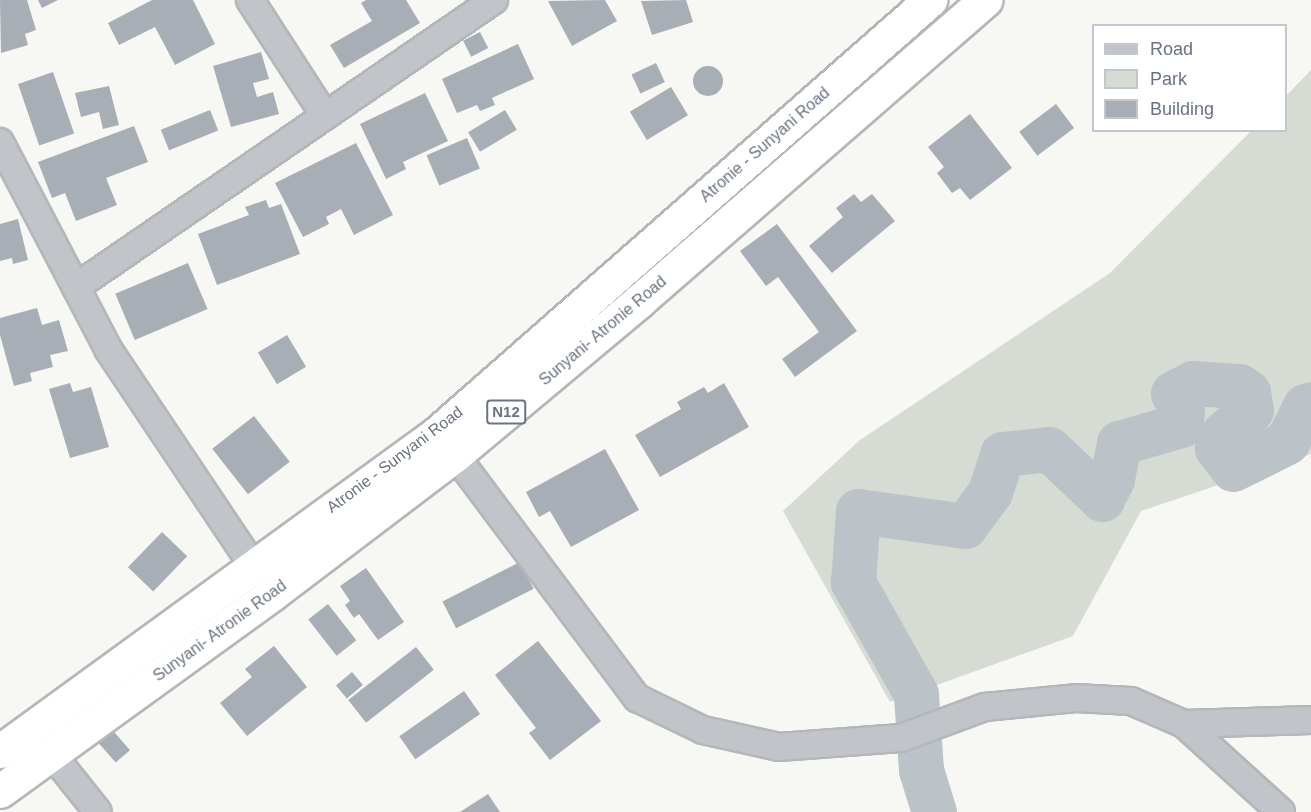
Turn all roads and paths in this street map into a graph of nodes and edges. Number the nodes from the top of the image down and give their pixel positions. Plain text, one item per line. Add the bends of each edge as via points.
1 (250, 0) edge
2 (494, 0) edge
3 (930, 0) edge
4 (985, 0) edge
5 (325, 116) junction
6 (0, 142) edge
7 (76, 287) junction
8 (455, 455) junction
9 (252, 564) junction
10 (1311, 720) edge
11 (1184, 724) junction
12 (0, 751) edge
13 (51, 753) junction
14 (0, 791) edge
15 (98, 812) edge
16 (1281, 812) edge

1 - 5 street
2 - 5 street
3 - 9 highway, Atronie - Sunyani Road / N12 via 436,434
4 - 8 highway, Sunyani- Atronie Road / N12 via 639,302
5 - 7 street
6 - 7 street
7 - 9 street via 108,349
8 - 11 street via 637,698 703,730 779,747 901,738 984,707 1076,698 1131,701
8 - 13 highway, Sunyani- Atronie Road / N12 via 272,594
9 - 12 highway, Atronie - Sunyani Road / N12
10 - 11 street
11 - 16 street
13 - 14 highway, Sunyani- Atronie Road / N12
13 - 15 street

